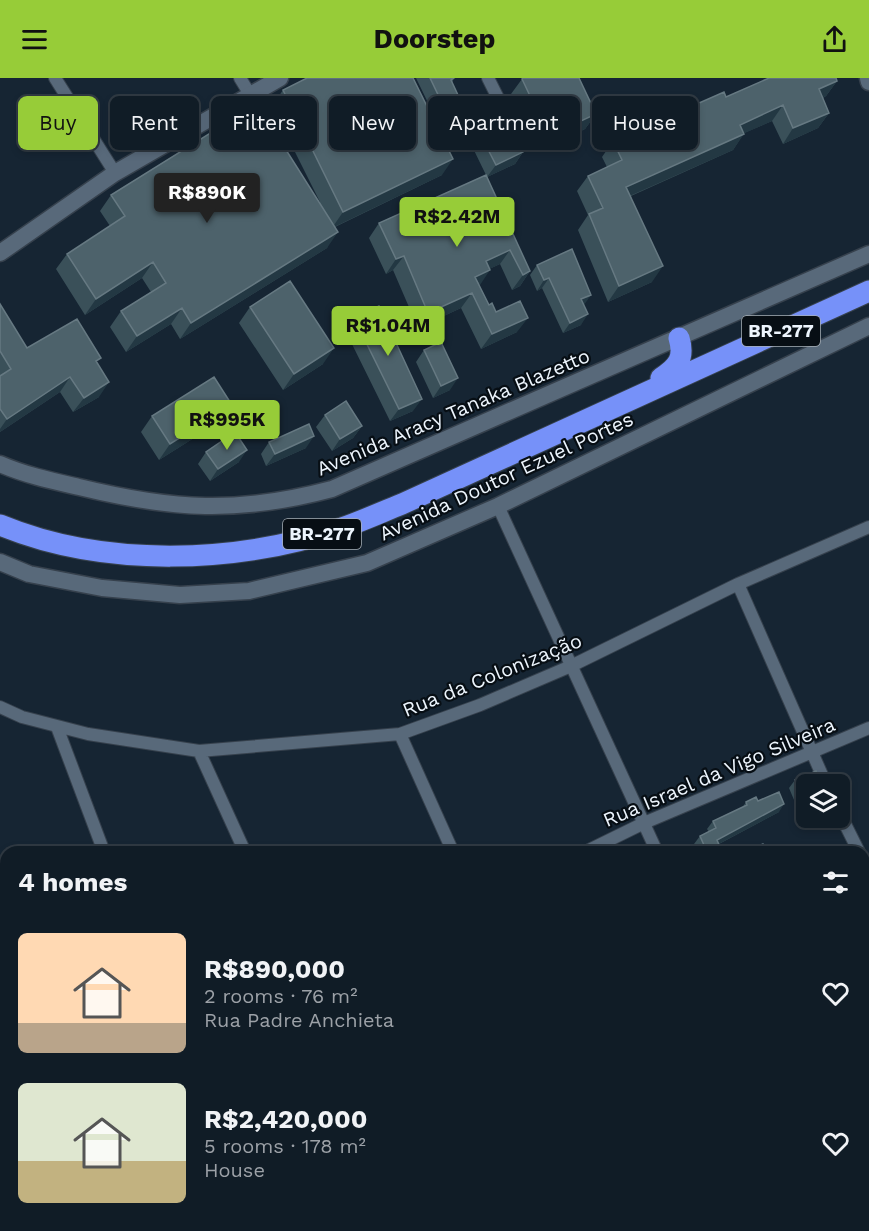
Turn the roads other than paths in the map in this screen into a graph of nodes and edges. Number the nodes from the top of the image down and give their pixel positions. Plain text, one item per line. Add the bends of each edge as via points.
1 (55, 78) edge
2 (240, 78) edge
3 (280, 78) edge
4 (488, 78) edge
5 (251, 96) joint
6 (497, 96) edge
7 (211, 119) edge
8 (115, 173) junction
9 (0, 253) edge
10 (869, 254) edge
11 (869, 291) edge
12 (869, 326) edge
13 (680, 338) junction
14 (622, 405) junction
15 (0, 464) edge
16 (498, 506) junction
17 (0, 525) edge
18 (869, 526) edge
19 (0, 562) edge
20 (738, 584) junction
21 (571, 666) junction
22 (0, 707) edge
23 (57, 727) junction
24 (869, 728) edge
25 (400, 734) junction
26 (199, 751) junction
27 (811, 752) junction
28 (821, 774) edge
29 (644, 823) junction
30 (847, 828) edge
31 (102, 846) edge
32 (242, 846) edge
33 (450, 846) edge
34 (597, 846) edge
35 (654, 846) edge
36 (856, 846) edge

1 - 8 street
2 - 5 street
3 - 5 main road
4 - 6 street
7 - 8 main road
8 - 9 main road
10 - 13 main road, Avenida Aracy Tanaka Blazetto / BR-277
11 - 14 highway, BR-277
12 - 16 main road, Avenida Doutor Ezuel Portes / BR-277
13 - 14 highway via 683,349 678,365
13 - 15 main road, Avenida Aracy Tanaka Blazetto / BR-277 via 332,489 290,500 225,508 164,504 56,482
14 - 17 highway, BR-277 via 351,525 260,548 188,555 114,552 44,540
16 - 19 main road, Avenida Doutor Ezuel Portes / BR-277 via 367,563 249,591 180,595 102,588 29,574
16 - 21 street
18 - 20 street, Rua da Colonização
20 - 21 street, Rua da Colonização
20 - 27 street
21 - 25 street, Rua da Colonização
21 - 29 street
22 - 23 street, Rua da Colonização
23 - 26 street, Rua da Colonização
23 - 31 street
24 - 27 street, Rua Israel da Vigo Silveira
25 - 26 street, Rua da Colonização
25 - 33 street
26 - 32 street
27 - 28 street
27 - 29 street, Rua Israel da Vigo Silveira
29 - 34 street, Rua Israel da Vigo Silveira
29 - 35 street
30 - 36 street

